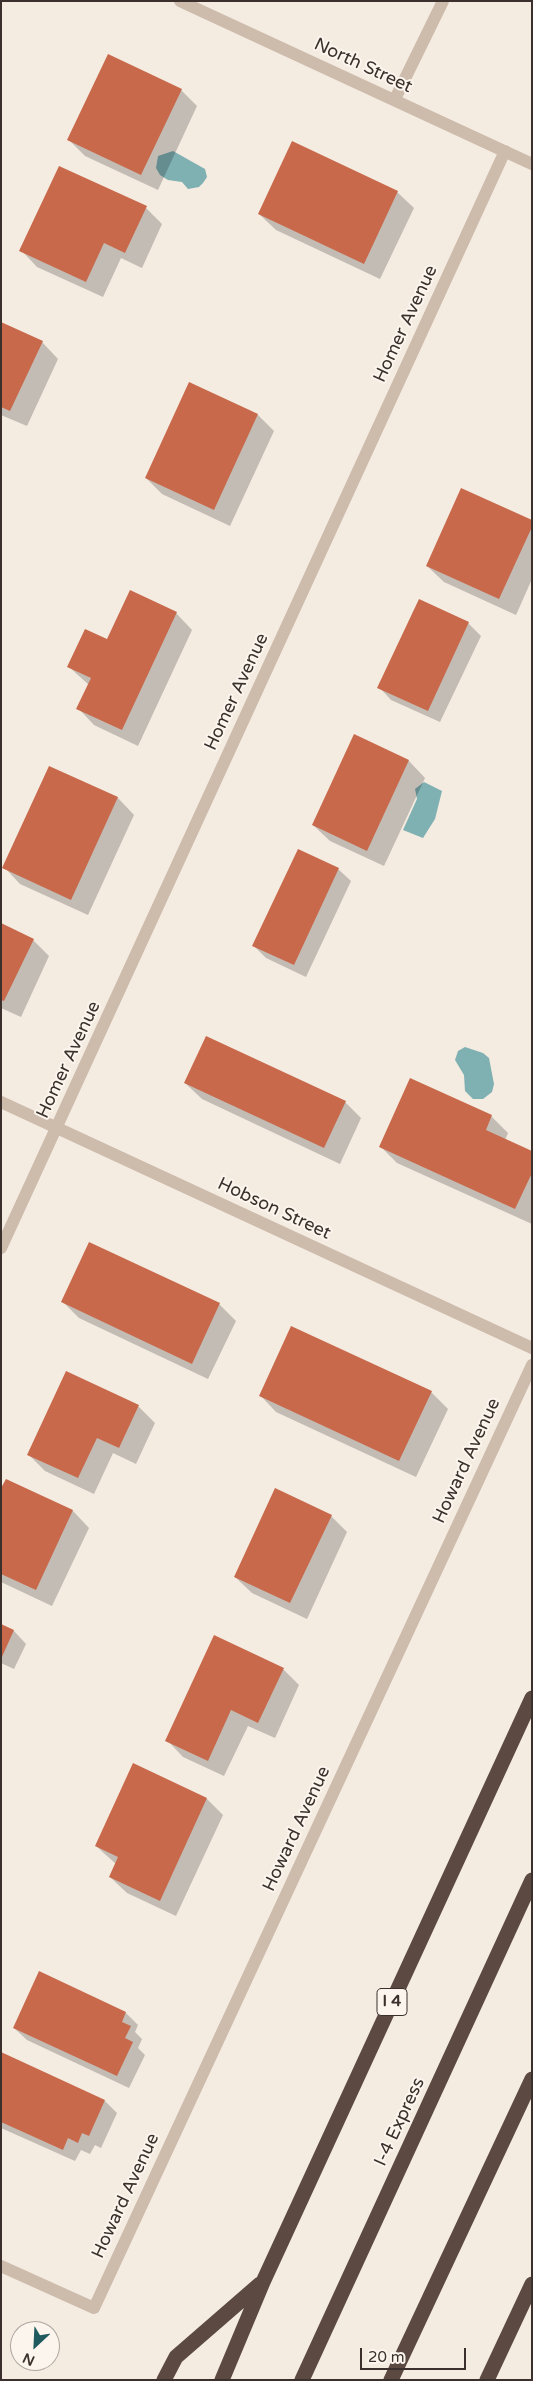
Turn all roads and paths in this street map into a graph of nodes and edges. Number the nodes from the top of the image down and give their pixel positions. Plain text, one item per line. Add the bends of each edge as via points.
1 (180, 1) edge
2 (443, 1) edge
3 (395, 99) junction
4 (505, 151) junction
5 (532, 164) edge
6 (1, 1102) edge
7 (57, 1128) junction
8 (1, 1248) edge
9 (532, 1348) edge
10 (532, 1365) edge
11 (532, 1698) edge
12 (532, 1880) edge
13 (532, 2079) edge
14 (1, 2266) edge
15 (263, 2282) junction
16 (532, 2284) edge
17 (164, 2380) edge
18 (222, 2380) edge
19 (302, 2380) edge
20 (391, 2380) edge
21 (487, 2380) edge

1 - 3 street, North Street
2 - 3 street
3 - 4 street, North Street
4 - 5 street, North Street
4 - 7 street, Homer Avenue
6 - 7 street, Hobson Street
7 - 8 street, Homer Avenue
7 - 9 street, Hobson Street
10 - 14 street, Howard Avenue via 94,2308
11 - 15 highway, I 4
12 - 19 highway, I-4 Express
13 - 20 highway
15 - 17 highway via 176,2357
15 - 18 highway, I 4
16 - 21 highway

